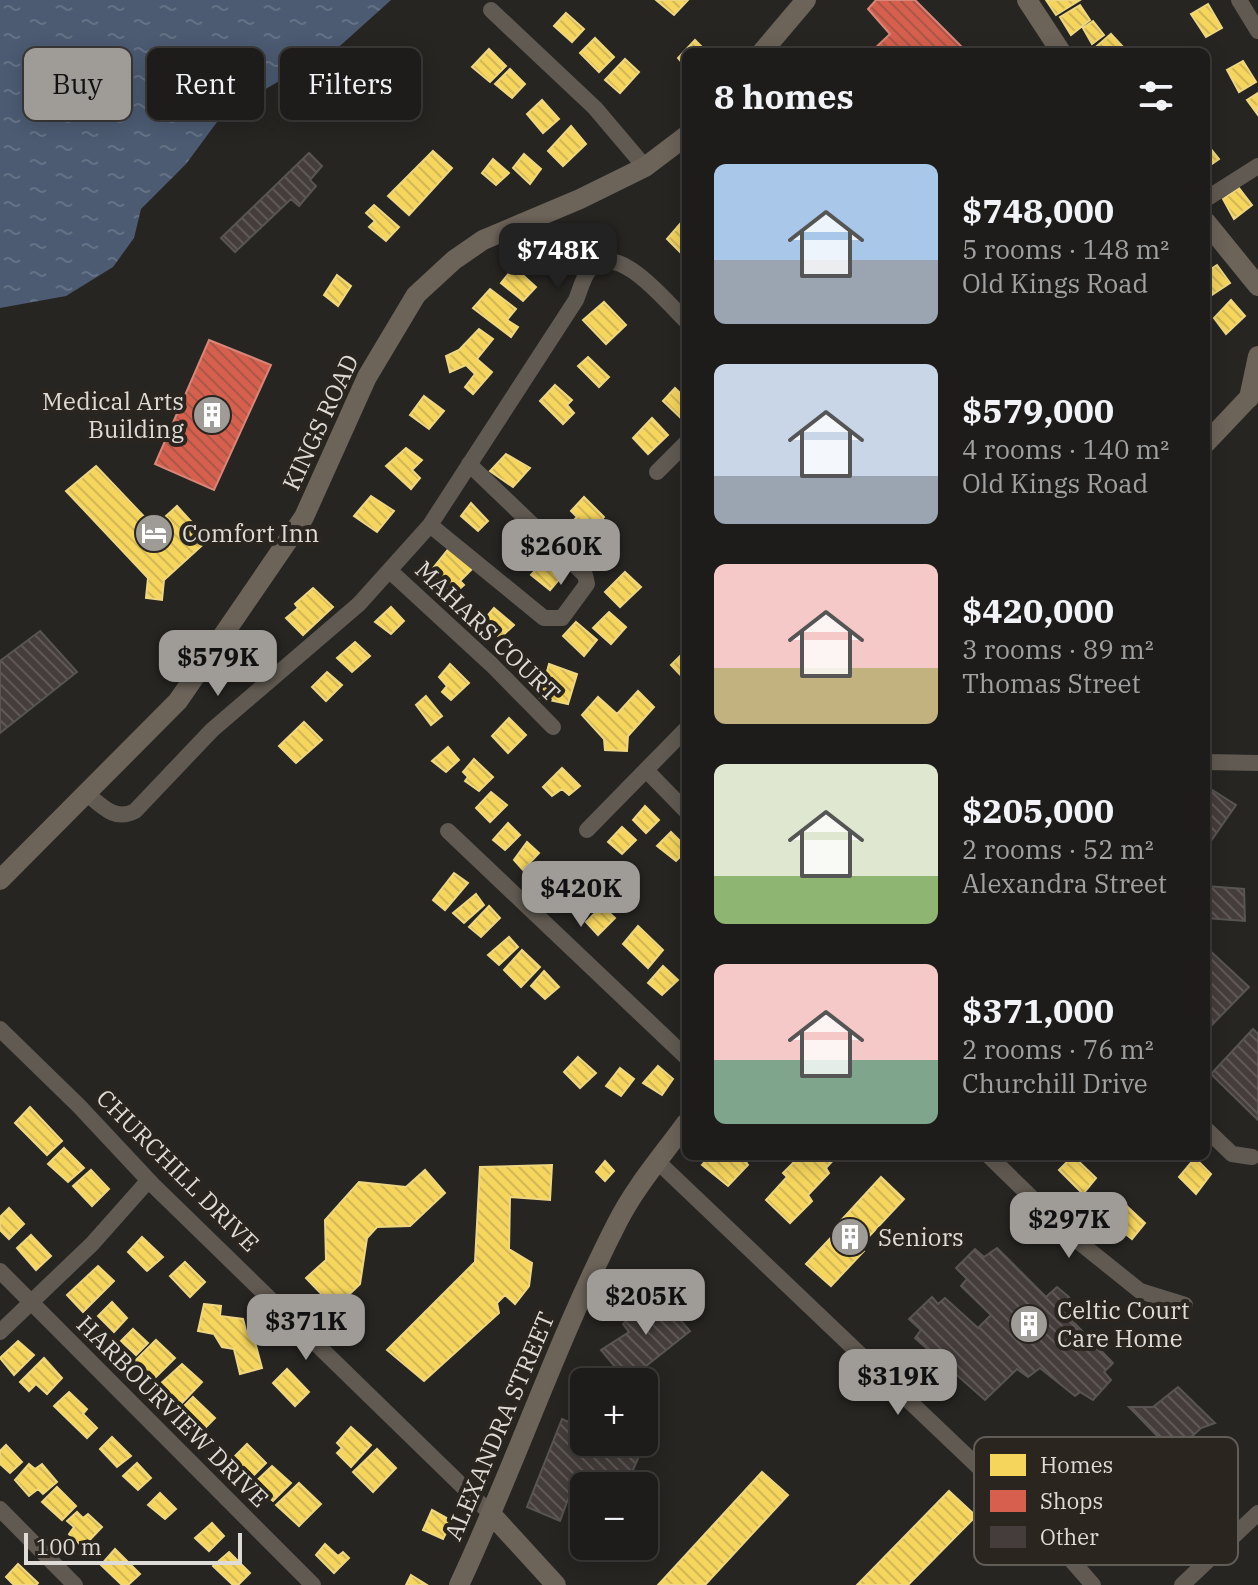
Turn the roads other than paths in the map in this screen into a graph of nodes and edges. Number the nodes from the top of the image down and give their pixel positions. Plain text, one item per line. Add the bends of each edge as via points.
1 (806, 0) edge
2 (1239, 0) edge
3 (1027, 3) edge
4 (491, 10) dead end
5 (1258, 31) edge
6 (765, 48) edge
7 (1058, 48) edge
8 (682, 139) edge
9 (1258, 166) edge
10 (645, 167) junction
11 (1210, 196) edge
12 (1210, 227) edge
13 (1257, 287) edge
14 (682, 317) edge
15 (1258, 356) edge
16 (1254, 393) edge
17 (1210, 436) edge
18 (682, 447) edge
19 (469, 464) junction
20 (657, 472) dead end
21 (430, 525) junction
22 (390, 571) junction
23 (553, 727) dead end
24 (682, 733) edge
25 (1210, 762) edge
26 (1258, 763) edge
27 (646, 770) junction
28 (86, 793) junction
29 (682, 807) edge
30 (587, 830) dead end
31 (448, 831) dead end
32 (0, 880) edge
33 (0, 1029) edge
34 (682, 1053) edge
35 (682, 1128) edge
36 (1210, 1133) edge
37 (1252, 1157) dead end
38 (993, 1160) edge
39 (657, 1161) junction
40 (148, 1181) junction
41 (0, 1271) edge
42 (31, 1303) junction
43 (1185, 1305) dead end
44 (0, 1332) edge
45 (974, 1463) edge
46 (0, 1509) edge
47 (1258, 1513) edge
48 (492, 1515) junction
49 (1238, 1532) edge
50 (1076, 1565) edge
51 (1203, 1565) edge
52 (75, 1585) edge
53 (313, 1585) edge
54 (459, 1585) edge
55 (556, 1585) edge
56 (1093, 1585) edge
57 (1182, 1585) edge

1 - 6 main road
2 - 5 street
3 - 7 main road
4 - 10 street via 595,108
8 - 10 main road, KINGS ROAD
9 - 11 street
10 - 28 main road, KINGS ROAD via 483,240 416,295 367,377 304,517 171,711
12 - 13 main road
14 - 19 street via 626,265 610,260 597,264
15 - 16 main road
16 - 17 main road
18 - 20 street
19 - 21 street
19 - 21 street via 585,575 583,591 562,618 544,618
21 - 22 street
22 - 23 street, MAHARS COURT
22 - 28 street via 328,634 189,751 135,811 111,813
24 - 27 street
25 - 26 street
27 - 29 street
27 - 30 street
28 - 32 main road, KINGS ROAD
31 - 34 street
33 - 40 street, CHURCHILL DRIVE
35 - 39 main road, ALEXANDRA STREET
36 - 37 street via 1232,1154
38 - 43 street via 1069,1234 1140,1291
39 - 45 street
39 - 48 main road, ALEXANDRA STREET via 613,1232 570,1324
40 - 42 street
40 - 48 street, CHURCHILL DRIVE
41 - 42 street, HARBOURVIEW DRIVE
42 - 44 street
42 - 53 street, HARBOURVIEW DRIVE
46 - 52 street
47 - 49 street
48 - 54 main road, ALEXANDRA STREET
48 - 55 main road, CHURCHILL DRIVE
50 - 56 street
51 - 57 street

